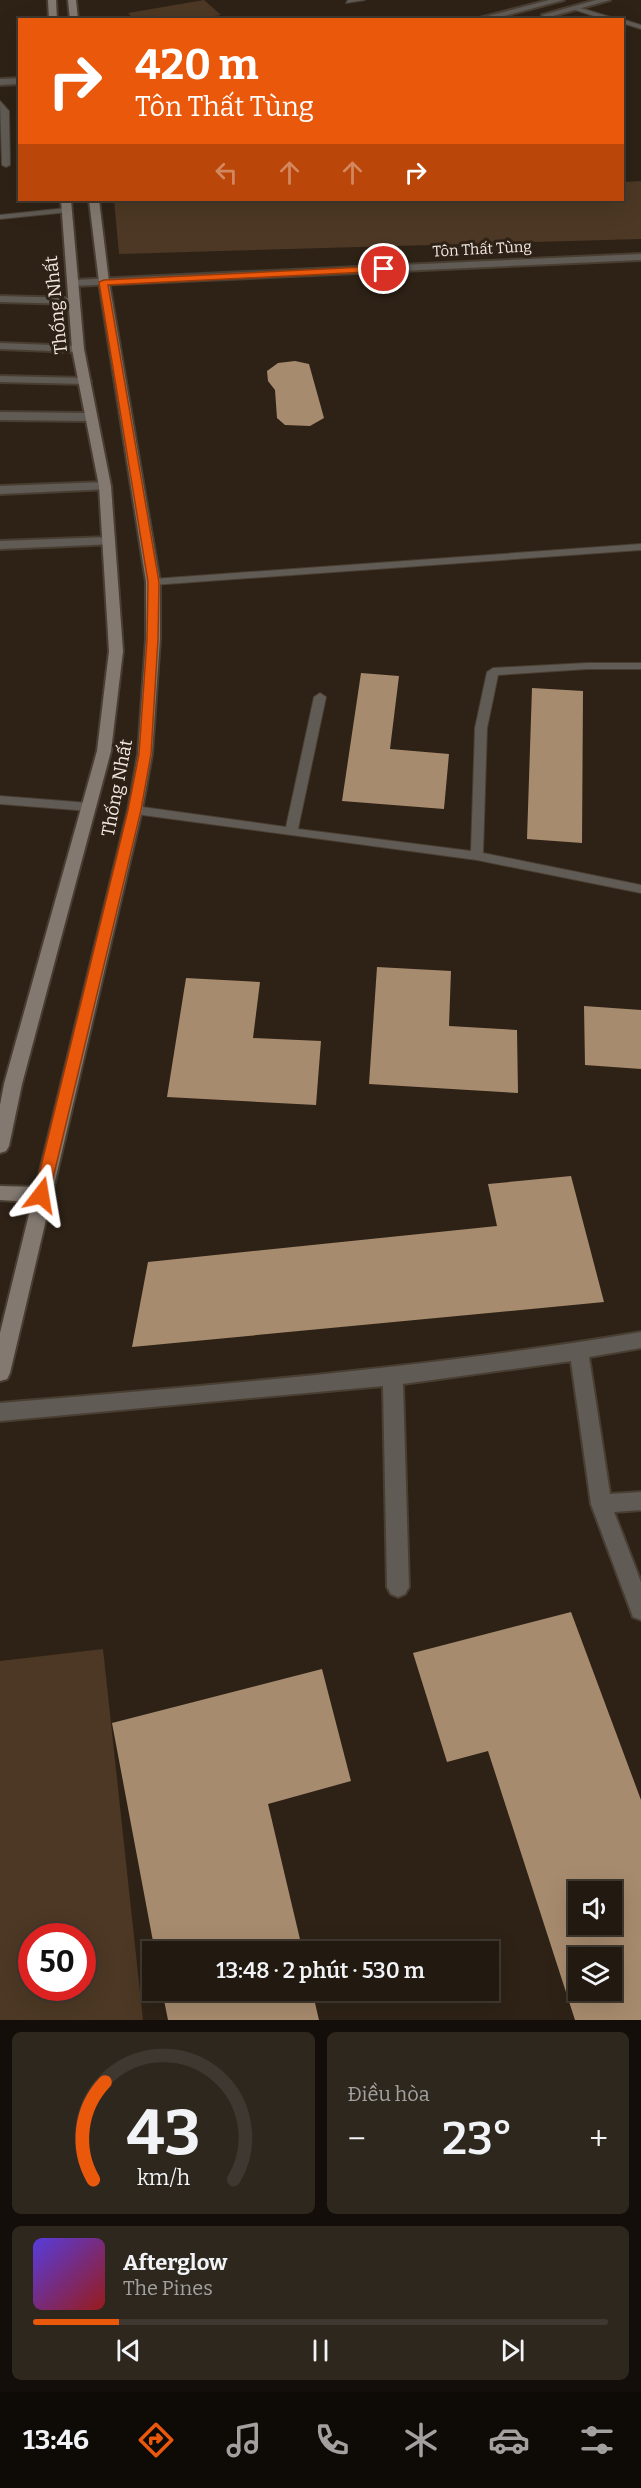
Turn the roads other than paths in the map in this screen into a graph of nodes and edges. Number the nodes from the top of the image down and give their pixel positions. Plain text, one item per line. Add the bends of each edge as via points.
1 (52, 0) edge
2 (72, 0) edge
3 (362, 0) edge
4 (560, 0) edge
5 (606, 0) edge
6 (348, 2) dead end
7 (574, 8) junction
8 (518, 10) junction
9 (53, 18) edge
10 (74, 18) edge
11 (484, 18) edge
12 (608, 18) edge
13 (624, 22) edge
14 (641, 27) edge
15 (18, 81) edge
16 (0, 82) edge
17 (0, 103) edge
18 (6, 165) edge
19 (94, 201) edge
20 (66, 205) edge
21 (0, 217) edge
22 (641, 257) edge
23 (104, 282) junction
24 (73, 283) junction
25 (0, 298) edge
26 (73, 302) junction
27 (0, 345) edge
28 (78, 349) junction
29 (0, 379) edge
30 (85, 381) junction
31 (0, 416) edge
32 (92, 417) junction
33 (105, 486) junction
34 (0, 489) edge
35 (109, 541) junction
36 (0, 545) edge
37 (641, 547) edge
38 (153, 582) junction
39 (641, 666) edge
40 (320, 697) dead end
41 (0, 800) edge
42 (89, 807) junction
43 (135, 810) junction
44 (291, 832) junction
45 (477, 856) junction
46 (641, 889) edge
47 (7, 1083) edge
48 (0, 1146) edge
49 (0, 1193) edge
50 (41, 1195) junction
51 (641, 1340) edge
52 (579, 1352) junction
53 (0, 1373) edge
54 (393, 1378) junction
55 (0, 1412) edge
56 (641, 1501) edge
57 (601, 1504) junction
58 (398, 1587) dead end
59 (641, 1610) edge

1 - 9 main road
2 - 10 main road
3 - 6 lane
4 - 8 street
5 - 7 street
7 - 8 street via 533,18
7 - 12 lane
8 - 11 street
13 - 14 lane
15 - 16 street
17 - 18 lane via 5,111
19 - 23 main road, Thống Nhất
20 - 21 lane
20 - 24 main road, Thống Nhất
22 - 23 street, Tôn Thất Tùng
23 - 24 street, Tôn Thất Tùng
23 - 38 main road, Thống Nhất
24 - 26 main road, Thống Nhất
25 - 26 street
26 - 28 main road, Thống Nhất
27 - 28 street
28 - 30 main road, Thống Nhất
29 - 30 street
30 - 32 main road, Thống Nhất
31 - 32 street
32 - 33 main road, Thống Nhất
33 - 34 street
33 - 35 main road, Thống Nhất
35 - 36 street
35 - 42 main road, Thống Nhất via 116,651 104,751
37 - 38 lane
38 - 43 main road, Thống Nhất via 145,754
39 - 45 lane via 493,672 481,728
40 - 44 lane
41 - 42 lane
42 - 47 main road, Thống Nhất
43 - 44 lane
43 - 50 main road, Thống Nhất
44 - 45 lane
45 - 46 lane
47 - 48 main road, Thống Nhất
49 - 50 main road
50 - 53 main road, Thống Nhất
51 - 52 street
52 - 54 street
52 - 57 street
54 - 55 street
54 - 58 street
56 - 57 street
57 - 59 street

